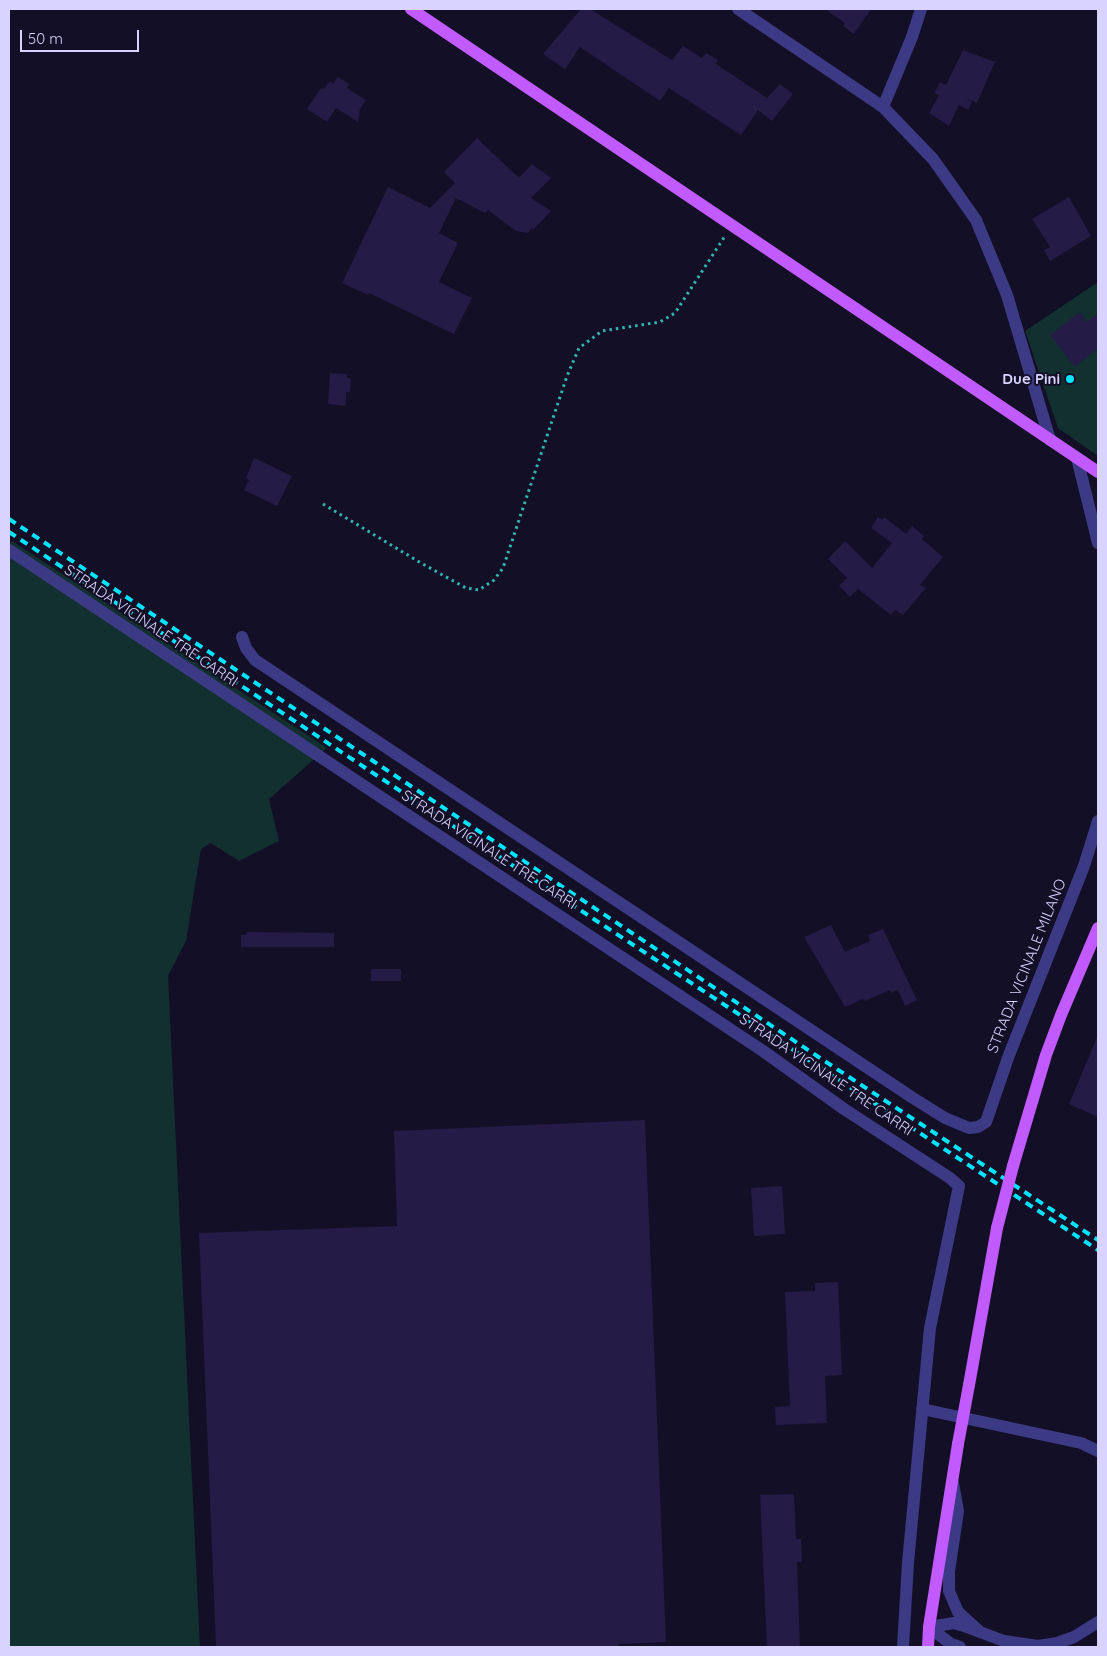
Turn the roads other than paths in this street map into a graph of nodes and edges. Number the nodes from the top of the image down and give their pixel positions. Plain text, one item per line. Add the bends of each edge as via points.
1 (411, 9) edge
2 (738, 9) edge
3 (922, 9) edge
4 (883, 107) junction
5 (1050, 440) junction
6 (1077, 458) junction
7 (1098, 472) edge
8 (1098, 543) edge
9 (9, 550) edge
10 (242, 637) dead end
11 (1098, 821) edge
12 (1098, 849) edge
13 (1084, 866) junction
14 (1098, 928) edge
15 (922, 1409) junction
16 (1098, 1451) edge
17 (952, 1481) junction
18 (1098, 1622) edge
19 (929, 1627) junction
20 (979, 1631) junction
21 (903, 1647) edge
22 (928, 1647) edge
23 (960, 1647) edge
24 (1035, 1647) edge

1 - 5 main road
2 - 4 street
3 - 4 street
4 - 5 street via 933,159 976,220 1007,295
5 - 6 main road
6 - 7 main road
6 - 8 street
9 - 15 street, STRADA VICINALE TRE CARRI via 763,1051 959,1186 930,1328
10 - 13 street, STRADA VICINALE MILANO via 255,660 945,1118 969,1128 986,1122 1008,1055
11 - 13 street, STRADA VICINALE MILANO
12 - 13 street
14 - 17 main road, bridge via 1046,1055 1013,1166 997,1228
15 - 16 street via 1081,1443
15 - 21 street
17 - 19 main road
17 - 20 street via 958,1510 949,1591 958,1612
18 - 24 street via 1074,1637
19 - 20 street via 954,1623
19 - 22 main road
19 - 23 street via 950,1644
20 - 24 street via 1004,1641

